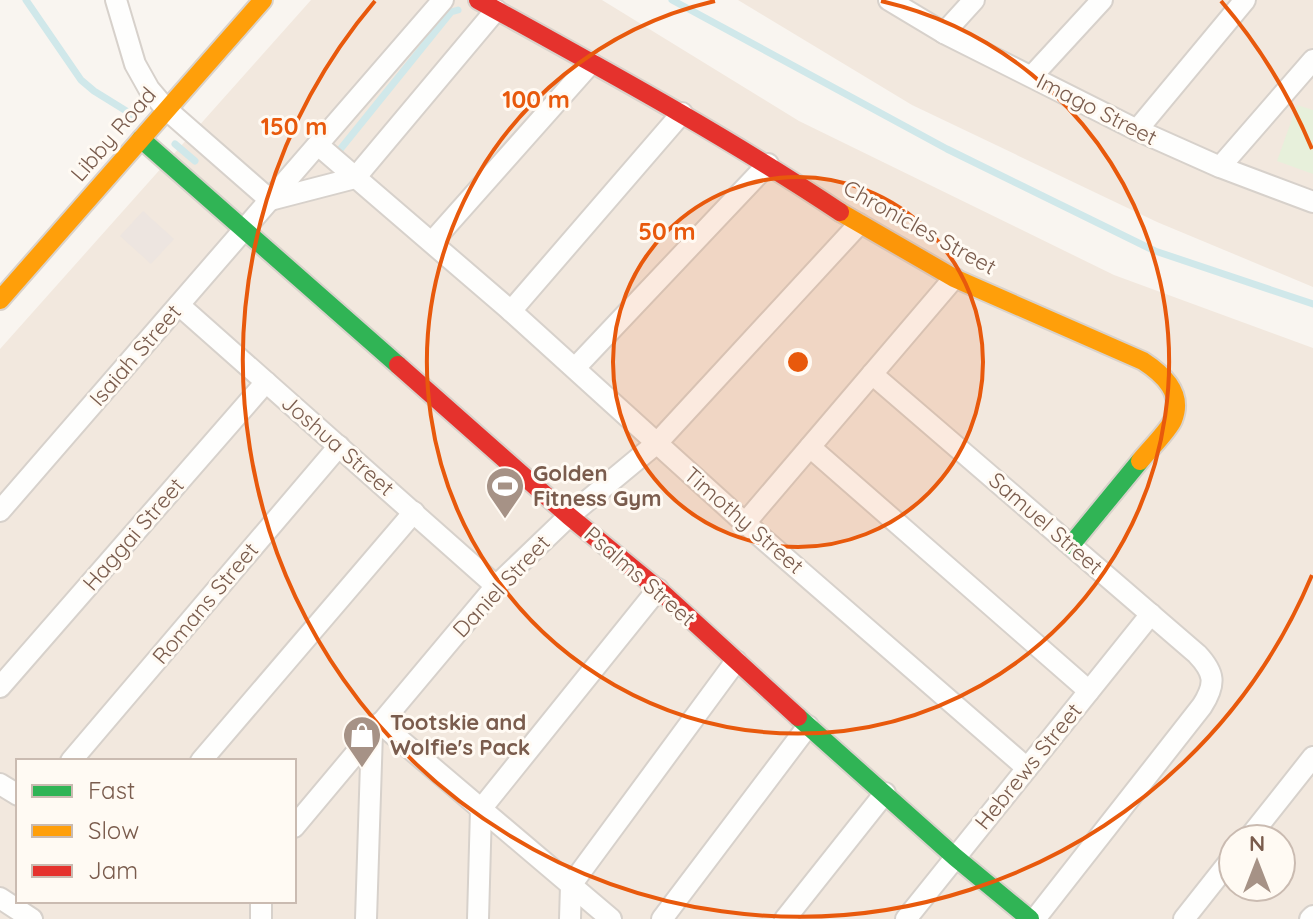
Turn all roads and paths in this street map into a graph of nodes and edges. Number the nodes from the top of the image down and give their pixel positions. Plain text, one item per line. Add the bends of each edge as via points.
1 (116, 0) edge
2 (263, 0) edge
3 (443, 0) edge
4 (889, 0) edge
5 (974, 0) edge
6 (1102, 0) edge
7 (1245, 0) edge
8 (487, 5) edge
9 (944, 33) junction
10 (1313, 60) edge
11 (591, 63) junction
12 (1032, 76) junction
13 (166, 109) junction
14 (682, 113) junction
15 (1137, 130) junction
16 (141, 139) junction
17 (318, 145) junction
18 (768, 164) junction
19 (1220, 167) junction
20 (355, 178) junction
21 (270, 200) junction
22 (1313, 202) edge
23 (859, 224) junction
24 (245, 229) junction
25 (432, 242) junction
26 (954, 278) junction
27 (0, 300) edge
28 (179, 305) junction
29 (511, 311) junction
30 (575, 368) junction
31 (872, 374) junction
32 (266, 382) junction
33 (657, 443) junction
34 (339, 446) junction
35 (810, 447) junction
36 (0, 511) edge
37 (414, 512) junction
38 (569, 516) junction
39 (745, 523) junction
40 (1071, 545) junction
41 (496, 586) junction
42 (658, 589) junction
43 (1151, 614) junction
44 (736, 661) junction
45 (0, 687) edge
46 (1089, 691) junction
47 (808, 726) junction
48 (376, 727) junction
49 (1313, 757) edge
50 (73, 759) edge
51 (203, 759) edge
52 (1027, 768) junction
53 (885, 793) junction
54 (481, 809) junction
55 (1261, 823) edge
56 (296, 825) edge
57 (955, 857) junction
58 (1217, 877) edge
59 (571, 885) junction
60 (0, 898) edge
61 (32, 919) edge
62 (366, 919) edge
63 (478, 919) edge
64 (570, 919) edge
65 (611, 919) edge
66 (662, 919) edge
67 (785, 919) edge
68 (906, 919) edge
69 (1033, 919) edge
70 (1184, 919) edge

1 - 13 street via 135,64
2 - 13 street, Libby Road
3 - 17 street, Isaiah Street
4 - 9 street, Imago Street
5 - 9 street
6 - 12 street
7 - 15 street
8 - 11 street, Chronicles Street
8 - 20 street
9 - 12 street, Imago Street
10 - 19 street
11 - 14 street, Chronicles Street
11 - 25 street
12 - 15 street, Imago Street
13 - 16 street, Libby Road
13 - 21 street
14 - 18 street, Chronicles Street
14 - 29 street
15 - 19 street, Imago Street
16 - 24 street, Psalms Street
16 - 27 street, Libby Road
17 - 20 street, Timothy Street
17 - 21 street, Isaiah Street
18 - 23 street, Chronicles Street
18 - 30 street
19 - 22 street, Imago Street
20 - 21 street
20 - 25 street, Timothy Street
21 - 24 street, Isaiah Street
23 - 26 street, Chronicles Street
23 - 33 street, Daniel Street
24 - 28 street, Isaiah Street
24 - 38 street, Psalms Street
25 - 29 street, Timothy Street
26 - 31 street
26 - 40 street, Chronicles Street via 1143,361 1170,381 1177,406 1173,421
28 - 32 street, Joshua Street
28 - 36 street, Isaiah Street
29 - 30 street, Timothy Street
30 - 33 street, Timothy Street
31 - 35 street
31 - 40 street, Samuel Street
32 - 34 street, Joshua Street
32 - 45 street, Haggai Street
33 - 38 street, Daniel Street
33 - 39 street, Timothy Street
34 - 37 street, Joshua Street
34 - 50 street, Romans Street
35 - 39 street
35 - 46 street
37 - 41 street, Joshua Street
37 - 51 street
38 - 41 street, Daniel Street
38 - 42 street, Psalms Street
39 - 52 street, Timothy Street
40 - 43 street, Samuel Street
41 - 48 street, Daniel Street
42 - 44 street, Psalms Street
42 - 54 street
43 - 46 street, Hebrews Street
43 - 69 street, Samuel Street via 1210,670 1208,696
44 - 47 street, Psalms Street
44 - 59 street
46 - 52 street, Hebrews Street
47 - 53 street, Psalms Street
47 - 66 street
48 - 54 street
48 - 56 street, Daniel Street
48 - 62 street
49 - 55 street
52 - 57 street, Hebrews Street
53 - 57 street, Psalms Street
53 - 67 street
54 - 59 street
54 - 63 street
57 - 68 street, Hebrews Street
57 - 69 street, Psalms Street
58 - 70 street
59 - 64 street
59 - 65 street
60 - 61 street

